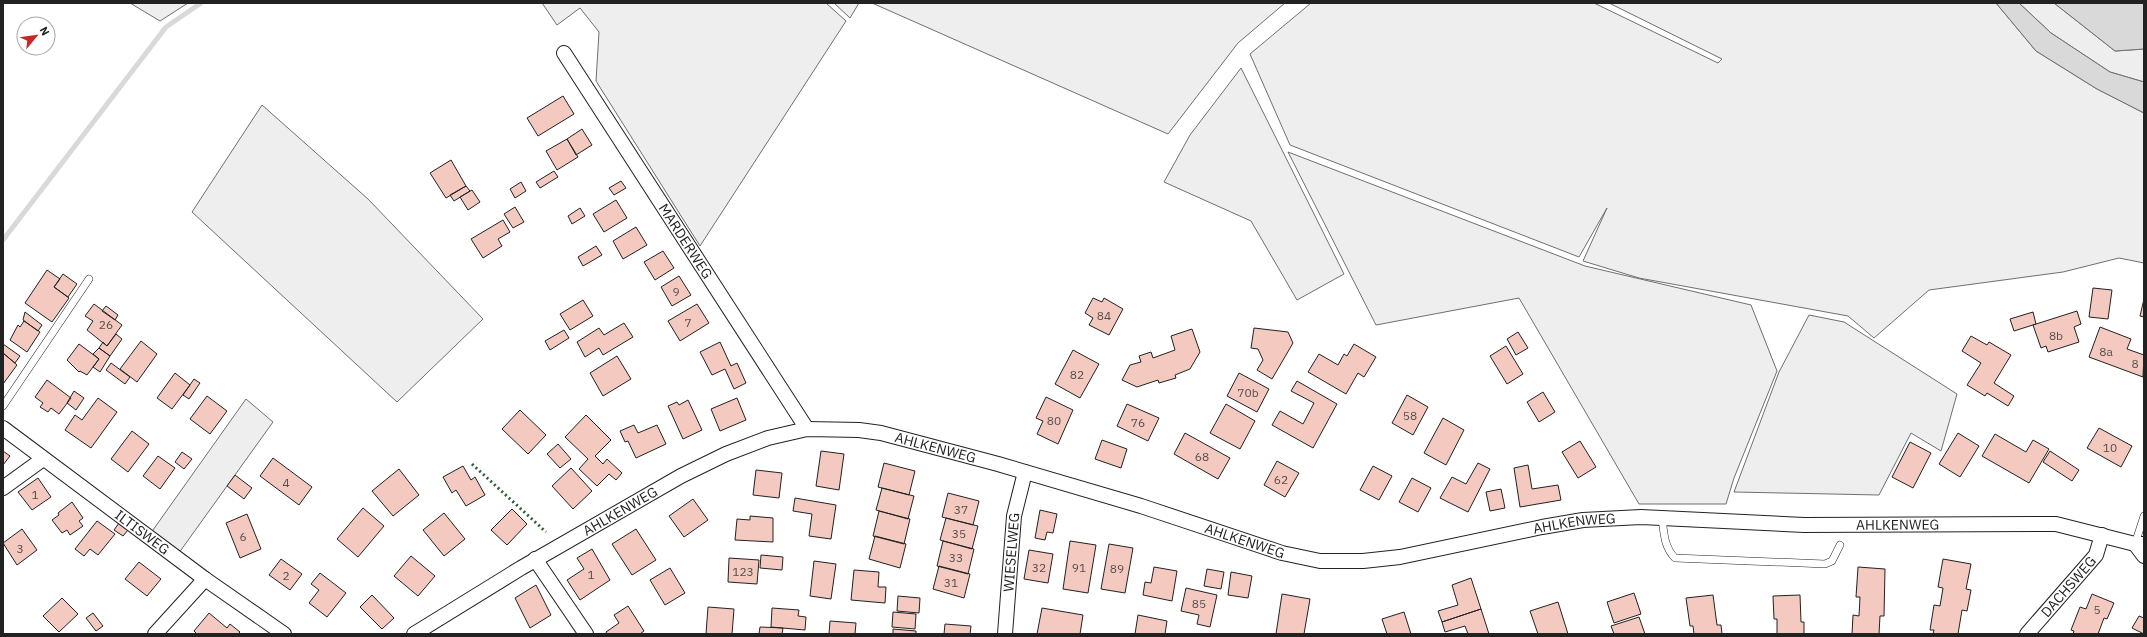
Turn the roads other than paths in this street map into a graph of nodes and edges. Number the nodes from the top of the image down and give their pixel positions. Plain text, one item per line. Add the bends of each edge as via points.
1 (564, 53) dead end
2 (89, 279) dead end
3 (3, 406) edge
4 (3, 428) edge
5 (807, 428) junction
6 (42, 459) junction
7 (1025, 472) junction
8 (3, 488) edge
9 (2144, 516) edge
10 (1662, 518) junction
11 (2102, 534) junction
12 (2140, 544) edge
13 (1840, 546) dead end
14 (2144, 556) edge
15 (535, 559) junction
16 (205, 579) junction
17 (155, 634) edge
18 (284, 634) edge
19 (414, 634) edge
20 (586, 634) edge
21 (1006, 634) edge
22 (2027, 634) edge

1 - 5 street, MARDERWEG
2 - 3 lane
4 - 6 street, ILTISWEG
5 - 7 street, AHLKENWEG via 881,433
5 - 15 street, AHLKENWEG via 768,438 726,454 681,476
6 - 8 street
6 - 16 street, ILTISWEG
7 - 10 street, AHLKENWEG via 1141,506 1282,553 1320,561 1363,561 1400,557 1583,520
7 - 21 street, WIESELWEG via 1014,516
9 - 12 lane
10 - 11 street, AHLKENWEG via 1804,524 2056,524
10 - 13 lane via 1665,542 1669,553 1675,558 1825,564 1832,561
11 - 12 street, AHLKENWEG
11 - 22 street, DACHSWEG via 2096,555
12 - 14 street
15 - 19 street, AHLKENWEG
15 - 20 street
16 - 17 street
16 - 18 street, ILTISWEG

